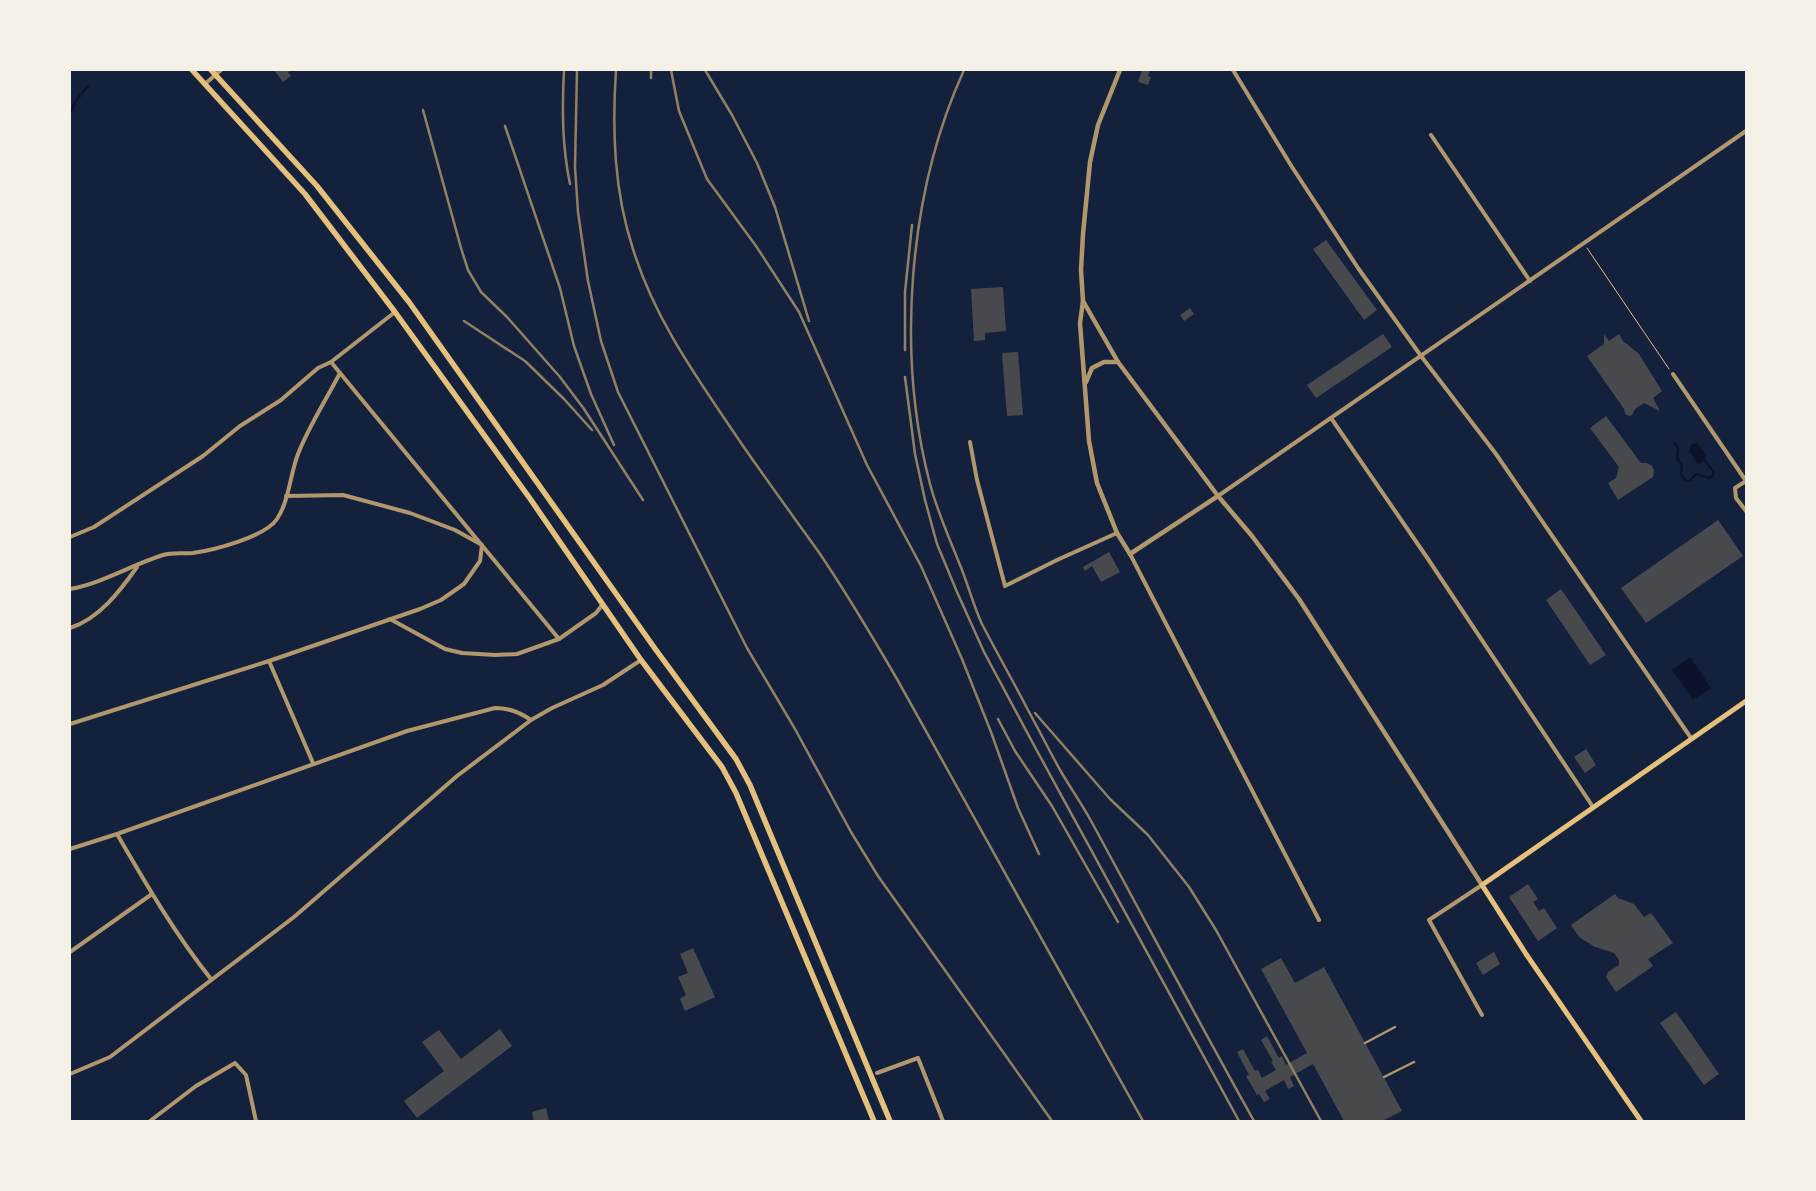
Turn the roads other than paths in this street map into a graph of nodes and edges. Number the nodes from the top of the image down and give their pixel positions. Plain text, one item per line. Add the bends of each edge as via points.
1 (192, 70) edge
2 (221, 70) edge
3 (1120, 70) edge
4 (1233, 70) edge
5 (213, 72) edge
6 (204, 84) junction
7 (1746, 131) edge
8 (1431, 135) dead end
9 (1530, 280) junction
10 (1083, 302) junction
11 (396, 312) junction
12 (1421, 356) junction
13 (331, 362) junction
14 (1118, 362) junction
15 (340, 373) junction
16 (1673, 374) road end
17 (1086, 384) junction
18 (1331, 418) junction
19 (970, 442) dead end
20 (286, 496) junction
21 (1218, 496) junction
22 (1746, 511) edge
23 (1117, 533) junction
24 (70, 537) edge
25 (482, 545) junction
26 (1130, 554) junction
27 (138, 565) junction
28 (70, 589) edge
29 (604, 604) junction
30 (389, 619) junction
31 (70, 628) edge
32 (560, 639) junction
33 (641, 660) junction
34 (269, 661) junction
35 (1746, 700) edge
36 (531, 720) junction
37 (70, 724) edge
38 (1691, 738) junction
39 (313, 763) junction
40 (1592, 807) junction
41 (117, 834) junction
42 (70, 849) edge
43 (1482, 885) junction
44 (152, 894) junction
45 (1319, 920) dead end
46 (70, 952) edge
47 (211, 979) junction
48 (1482, 1015) dead end
49 (1395, 1027) dead end
50 (1365, 1043) dead end
51 (1414, 1062) dead end
52 (877, 1073) dead end
53 (70, 1074) edge
54 (1384, 1077) dead end
55 (150, 1121) edge
56 (256, 1121) edge
57 (874, 1121) edge
58 (890, 1121) edge
59 (943, 1121) edge
60 (1641, 1121) edge

1 - 6 main road
2 - 5 street
3 - 10 street via 1098,125 1090,162 1082,252
4 - 12 street via 1310,196
5 - 6 street
5 - 58 main road via 317,186 409,302 736,760 750,785
6 - 11 main road via 305,194
7 - 9 street
8 - 9 street
9 - 12 street
10 - 14 street
10 - 17 street via 1080,323
11 - 13 street
11 - 29 main road
12 - 18 street
12 - 38 street via 1496,454
13 - 15 street
13 - 24 street via 318,368 281,400 240,426 203,456 94,527
14 - 17 street via 1104,362 1092,368
14 - 21 street
15 - 20 street via 298,455
15 - 25 street
16 - 22 street via 1746,481 1736,488 1736,498
17 - 23 street via 1097,483
18 - 21 street
18 - 40 street
19 - 23 street via 1005,586
20 - 25 street via 343,495 410,513 455,530
20 - 27 street via 276,520 266,529 207,550 162,556
21 - 26 street
21 - 43 street via 1299,599
23 - 26 street
25 - 30 street via 480,561 464,584 441,600
25 - 32 street
26 - 45 street
27 - 28 street
27 - 31 street via 116,596 85,622
29 - 32 street
29 - 33 main road
30 - 32 street via 436,644 462,653 517,654
30 - 34 street
33 - 36 street via 603,685
33 - 57 main road via 722,767 736,793
34 - 37 street
34 - 39 street
35 - 38 main road
36 - 39 street via 515,710 495,708 407,730
36 - 47 street via 457,776 294,917
38 - 40 main road
39 - 41 street
40 - 43 main road
41 - 42 street
41 - 44 street
43 - 48 street via 1429,920
43 - 60 main road
44 - 46 street
44 - 47 street
47 - 53 street via 110,1057
49 - 50 street
51 - 54 street
52 - 59 street via 918,1058
55 - 56 street via 196,1086 235,1063 246,1074

